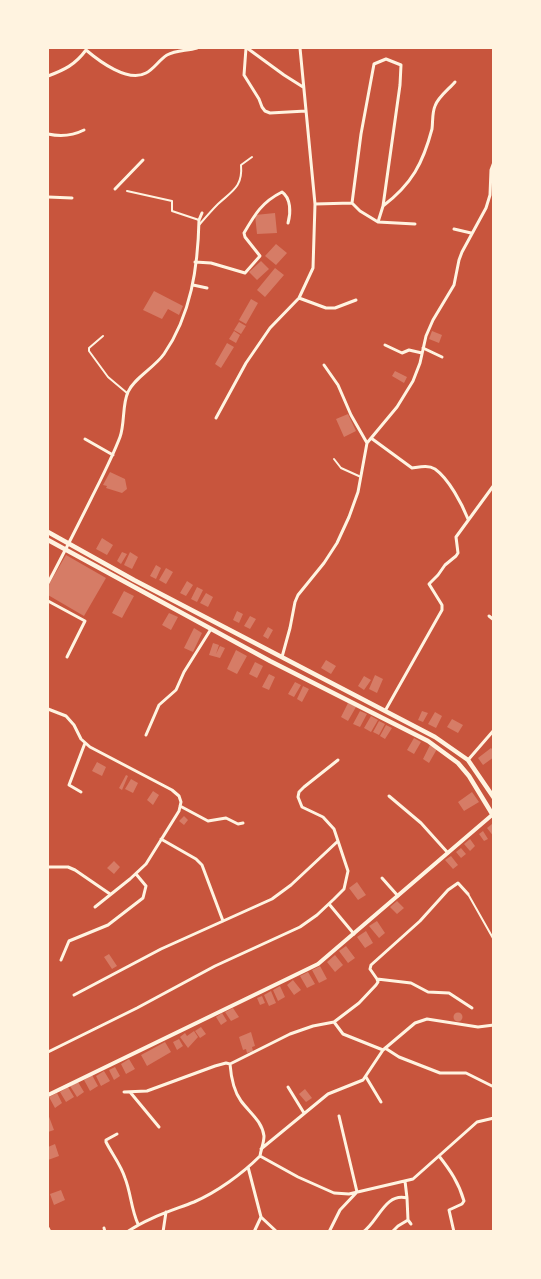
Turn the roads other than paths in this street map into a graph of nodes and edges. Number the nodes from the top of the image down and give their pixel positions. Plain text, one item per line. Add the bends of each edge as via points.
1 (197, 48) edge
2 (247, 48) edge
3 (300, 48) edge
4 (84, 49) edge
5 (48, 76) edge
6 (455, 82) dead end
7 (304, 87) junction
8 (306, 111) junction
9 (84, 130) dead end
10 (48, 134) edge
11 (252, 157) dead end
12 (142, 160) dead end
13 (494, 162) edge
14 (115, 189) dead end
15 (127, 190) dead end
16 (48, 197) edge
17 (72, 198) dead end
18 (352, 203) junction
19 (315, 204) junction
20 (383, 206) junction
21 (202, 213) dead end
22 (378, 222) junction
23 (199, 223) junction
24 (288, 223) dead end
25 (415, 224) dead end
26 (454, 229) dead end
27 (471, 233) junction
28 (195, 262) junction
29 (193, 285) junction
30 (207, 288) dead end
31 (299, 298) junction
32 (356, 300) dead end
33 (103, 336) dead end
34 (385, 345) dead end
35 (423, 348) junction
36 (422, 353) junction
37 (442, 357) dead end
38 (324, 365) dead end
39 (127, 393) junction
40 (216, 418) dead end
41 (371, 438) junction
42 (86, 439) dead end
43 (368, 443) junction
44 (113, 455) junction
45 (334, 459) dead end
46 (360, 477) junction
47 (494, 485) edge
48 (468, 519) junction
49 (48, 532) edge
50 (48, 540) edge
51 (70, 544) junction
52 (66, 550) junction
53 (48, 583) edge
54 (48, 601) edge
55 (489, 616) dead end
56 (494, 620) edge
57 (211, 628) junction
58 (67, 657) dead end
59 (282, 657) junction
60 (48, 709) edge
61 (386, 710) junction
62 (494, 730) edge
63 (146, 735) dead end
64 (85, 743) junction
65 (338, 760) dead end
66 (468, 760) junction
67 (81, 792) dead end
68 (389, 796) dead end
69 (494, 798) edge
70 (180, 806) junction
71 (493, 816) edge
72 (242, 823) dead end
73 (161, 839) junction
74 (338, 841) junction
75 (448, 853) junction
76 (48, 867) edge
77 (136, 874) junction
78 (382, 878) dead end
79 (110, 894) junction
80 (468, 894) joint
81 (398, 896) junction
82 (329, 904) junction
83 (95, 907) dead end
84 (222, 921) junction
85 (354, 934) junction
86 (494, 940) edge
87 (61, 960) dead end
88 (378, 979) junction
89 (74, 995) dead end
90 (472, 1008) dead end
91 (334, 1022) junction
92 (494, 1025) edge
93 (384, 1049) junction
94 (48, 1052) edge
95 (230, 1064) junction
96 (366, 1077) junction
97 (494, 1087) edge
98 (288, 1088) dead end
99 (124, 1092) dead end
100 (129, 1092) junction
101 (48, 1096) edge
102 (381, 1102) dead end
103 (304, 1113) junction
104 (340, 1116) dead end
105 (494, 1118) edge
106 (159, 1127) dead end
107 (117, 1134) dead end
108 (262, 1149) junction
109 (260, 1156) junction
110 (439, 1156) junction
111 (248, 1167) junction
112 (405, 1181) junction
113 (357, 1192) junction
114 (407, 1198) junction
115 (166, 1212) junction
116 (261, 1217) junction
117 (138, 1224) junction
118 (48, 1228) edge
119 (393, 1231) edge
120 (50, 1232) edge
121 (127, 1232) edge
122 (163, 1232) edge
123 (254, 1232) edge
124 (276, 1232) edge
125 (329, 1232) edge
126 (363, 1232) edge
127 (454, 1232) edge

1 - 4 street via 166,55 137,76 110,68
2 - 7 street
2 - 8 street via 244,75 265,111
3 - 7 street
4 - 5 street via 75,64
6 - 20 street via 435,105 422,162
7 - 8 street
8 - 19 street
9 - 10 street via 75,135
11 - 23 lane via 241,165 239,183 233,192
12 - 14 street
13 - 27 street via 486,208
15 - 23 lane via 172,201 172,211
16 - 17 street
18 - 19 street
18 - 20 street via 374,64 386,59 401,64
18 - 22 street via 360,212
19 - 31 street via 313,268
20 - 22 street
21 - 23 street
22 - 25 street
23 - 28 street
24 - 28 street via 288,201 282,192 256,212 244,233 260,256 245,273
26 - 27 street
27 - 35 street via 459,260 454,285 433,320
28 - 29 street
29 - 30 street
29 - 39 street via 178,330 164,355 133,383
31 - 32 street via 326,308
31 - 40 street via 270,328 246,363
33 - 39 lane via 89,351 108,376
34 - 36 street via 402,353 409,350
35 - 36 street
35 - 37 street
36 - 41 street via 406,394
38 - 43 street
39 - 44 street via 124,422
41 - 43 street
41 - 48 street via 412,468 425,466 435,469 454,491
42 - 44 street
43 - 46 street
44 - 51 street
45 - 46 lane via 341,468
46 - 59 street via 344,530 324,563 298,595
47 - 48 street
48 - 61 street via 456,537 458,553 429,584 442,605 439,618
49 - 51 main road
50 - 52 main road
51 - 52 street
51 - 59 main road
52 - 53 street
52 - 57 main road
54 - 58 street via 84,621
55 - 56 street
57 - 63 street via 176,690 159,705
57 - 71 main road via 428,741 458,763
59 - 61 main road
60 - 64 street via 66,716
61 - 66 main road
62 - 66 street
64 - 67 street via 69,785
64 - 70 street via 172,790 179,796
65 - 74 street via 304,786 298,797 304,808 331,825
66 - 69 main road
68 - 75 street via 421,823
70 - 72 street via 208,821 226,818
70 - 73 street
71 - 75 street
73 - 77 street
73 - 84 street via 199,861
74 - 82 street via 348,877 344,888
74 - 84 street via 272,899
75 - 81 street
76 - 79 street via 75,870
77 - 79 street
77 - 87 street via 146,886 143,898 108,925 70,941
78 - 81 street
79 - 83 street
80 - 86 lane
80 - 88 street via 458,883 448,890 420,921 371,965 370,969
81 - 85 street
82 - 85 street
82 - 94 street via 300,927 215,966
84 - 89 street
85 - 101 street via 318,964
88 - 90 street via 411,983 427,992 449,993
88 - 91 street via 359,1003
91 - 93 street via 343,1034
91 - 95 street via 290,1034
92 - 93 street via 478,1027 422,1020 409,1026
93 - 96 street
93 - 97 street via 440,1073 466,1073
95 - 100 street via 215,1066 147,1090
95 - 108 street via 240,1099 261,1126 264,1136
96 - 102 street
96 - 103 street via 358,1083 331,1091
98 - 103 street
99 - 100 street
100 - 106 street
103 - 108 street
104 - 113 street
105 - 110 street via 477,1122
107 - 117 street via 106,1142 124,1175
108 - 109 street
109 - 111 street
109 - 113 street via 334,1193
110 - 112 street via 416,1177
110 - 127 street via 452,1173 464,1201 449,1210
111 - 115 street via 195,1201
111 - 116 street
112 - 113 street
112 - 114 street
113 - 125 street via 340,1210
114 - 119 street via 409,1222
114 - 126 street via 387,1203 373,1224
115 - 117 street
115 - 122 street
116 - 123 street
116 - 124 street
117 - 121 street
118 - 120 street

